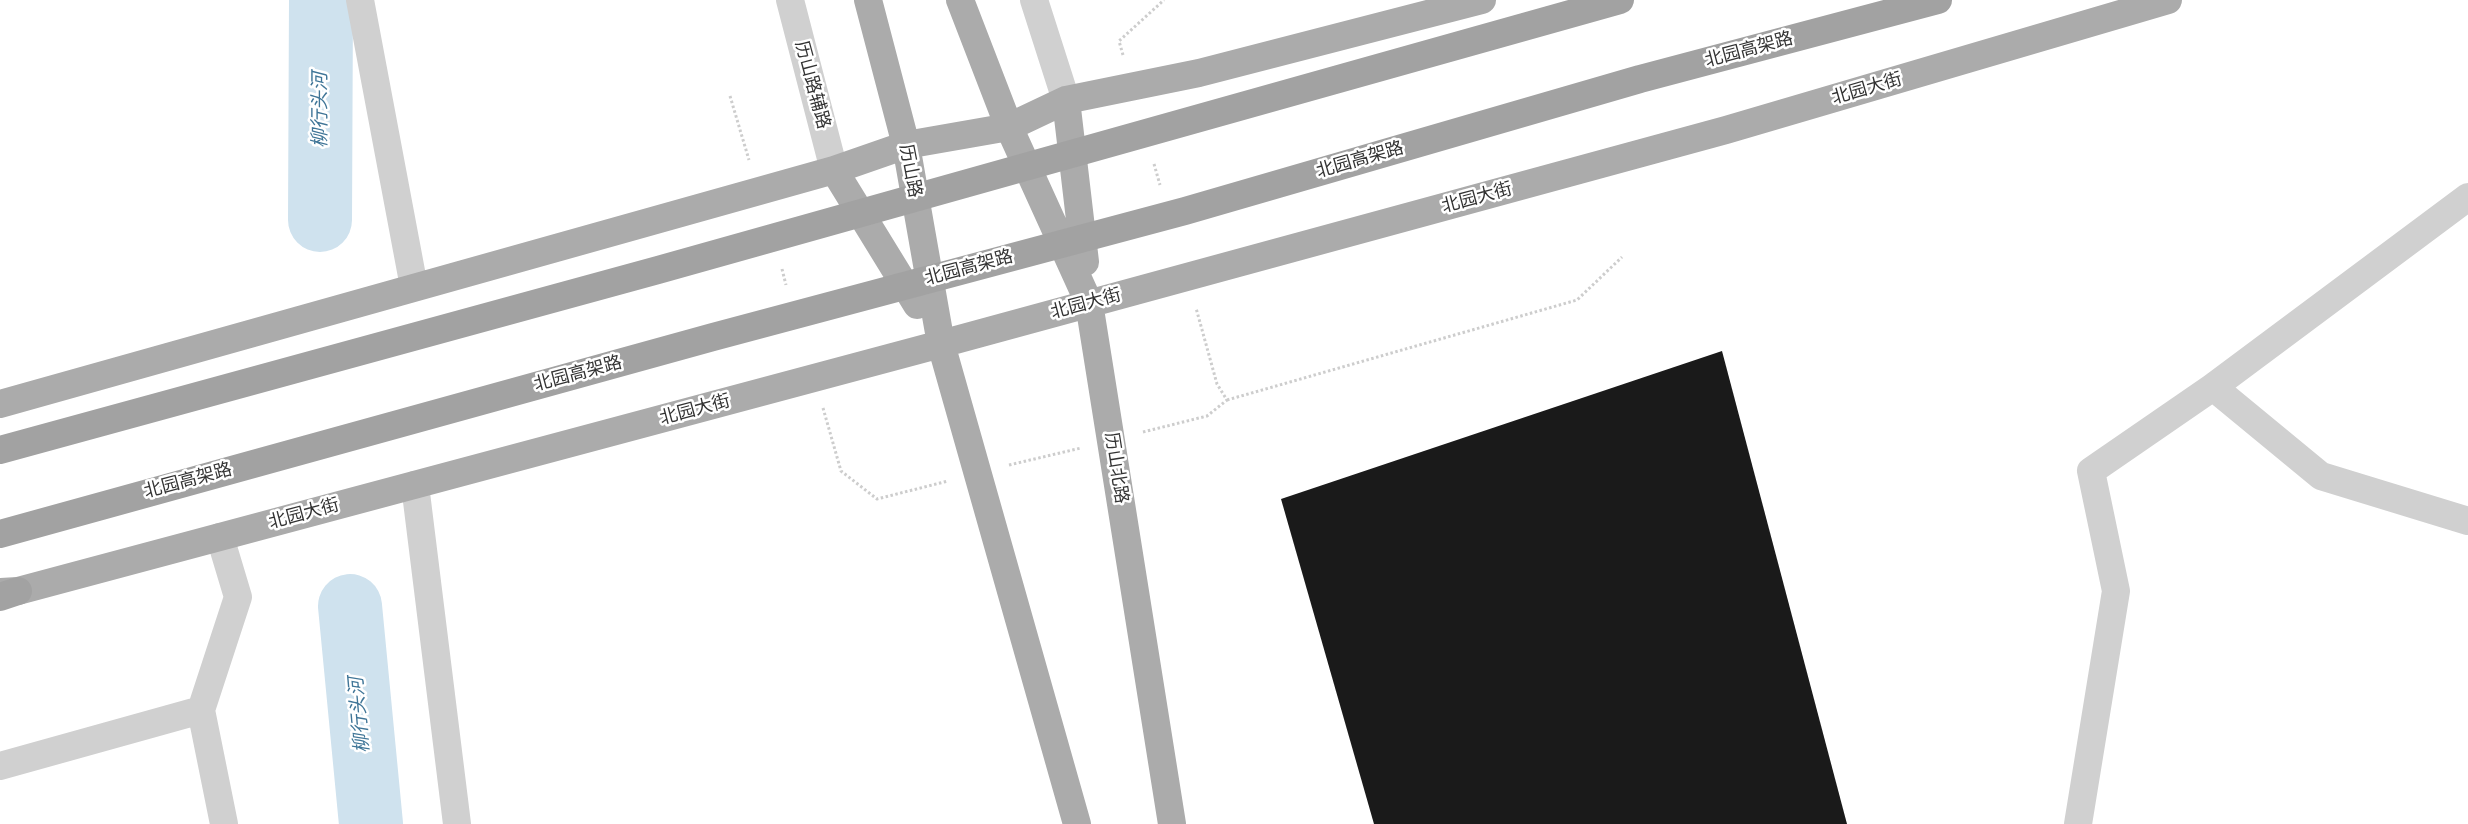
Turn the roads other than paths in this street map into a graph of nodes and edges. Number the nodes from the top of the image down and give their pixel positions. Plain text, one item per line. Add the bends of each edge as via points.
1 (360, 0) edge
2 (790, 0) edge
3 (868, 0) edge
4 (960, 0) edge
5 (1034, 0) edge
6 (1482, 0) edge
7 (1620, 0) edge
8 (1938, 0) edge
9 (2168, 0) edge
10 (1066, 100) junction
11 (1009, 127) junction
12 (906, 145) junction
13 (834, 170) junction
14 (2468, 197) edge
15 (414, 287) junction
16 (1089, 303) junction
17 (941, 344) junction
18 (2213, 387) junction
19 (0, 404) edge
20 (0, 450) edge
21 (415, 485) junction
22 (2468, 521) edge
23 (0, 534) edge
24 (220, 537) junction
25 (6, 593) edge
26 (201, 710) junction
27 (0, 766) edge
28 (219, 823) edge
29 (457, 824) edge
30 (1078, 824) edge
31 (1172, 824) edge
32 (2078, 824) edge

1 - 15 street
2 - 13 street, 历山路辅路
3 - 12 main road, 历山路
4 - 11 main road
5 - 10 street
6 - 10 main road via 1200,73
7 - 20 highway via 658,270
8 - 23 highway, 北园高架路 via 1640,80 1184,211 723,334
9 - 16 main road, 北园大街 via 1726,130
10 - 11 main road
10 - 16 main road
11 - 12 main road
11 - 16 main road, 历山北路
12 - 13 main road
12 - 17 main road, 历山路
13 - 15 main road
13 - 17 main road
14 - 18 street
15 - 19 main road
16 - 17 main road, 北园大街
16 - 31 main road, 历山北路
17 - 21 main road, 北园大街
17 - 30 main road
18 - 22 street via 2321,476
18 - 32 street via 2091,471 2116,591
21 - 24 main road, 北园大街
21 - 29 street
24 - 25 main road, 北园大街
24 - 26 street via 238,597
26 - 27 street
26 - 28 street

